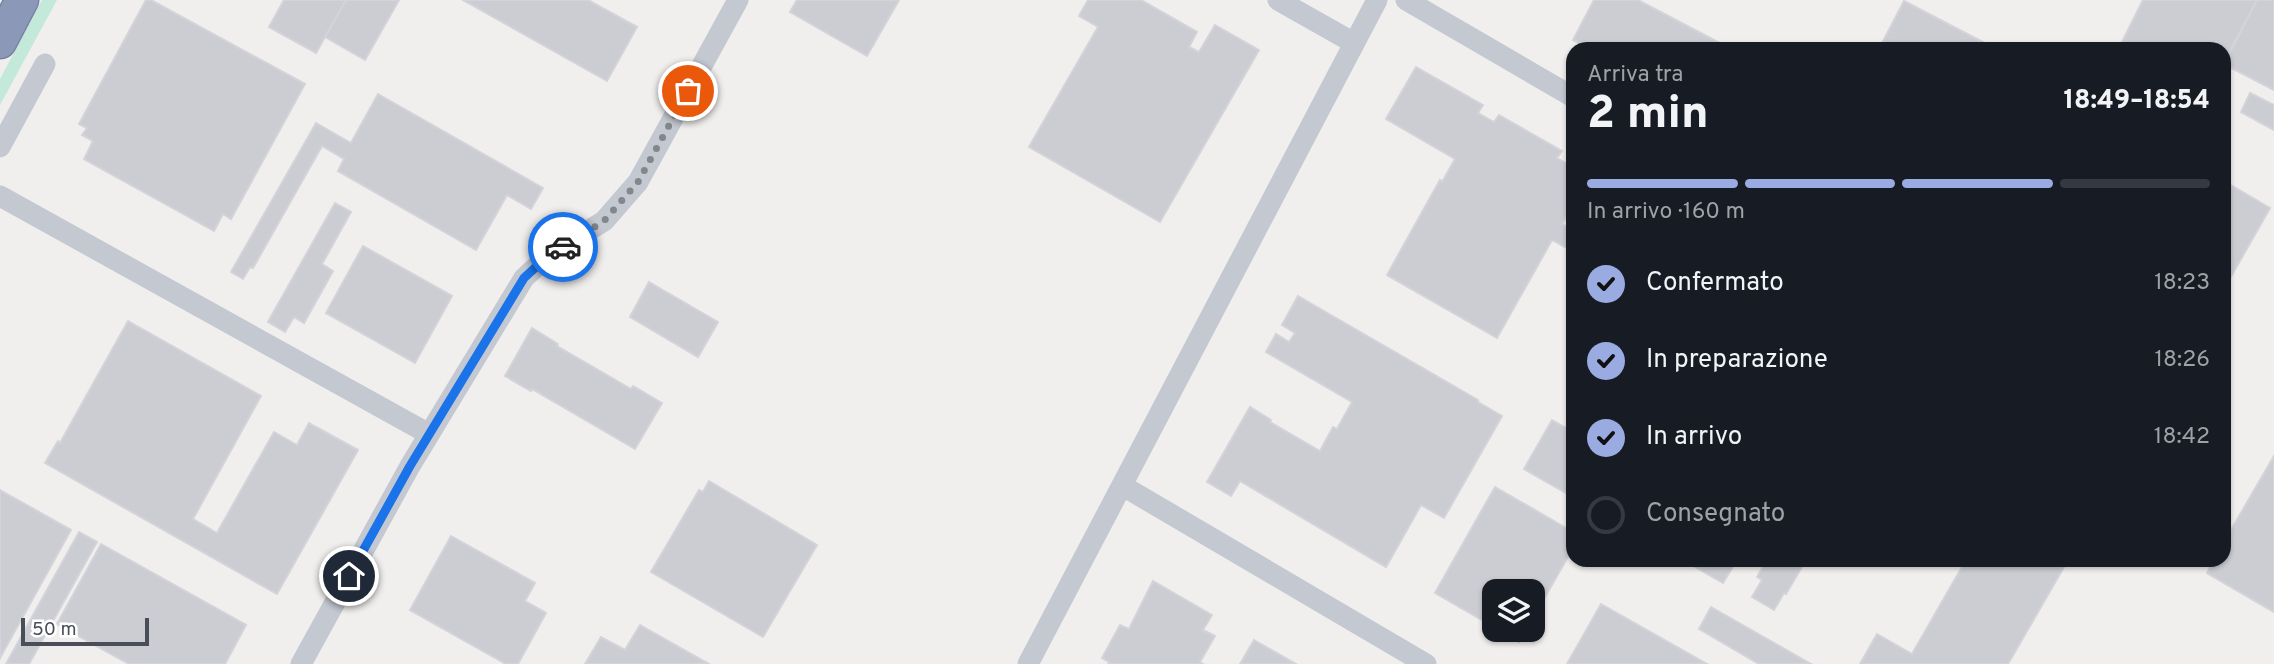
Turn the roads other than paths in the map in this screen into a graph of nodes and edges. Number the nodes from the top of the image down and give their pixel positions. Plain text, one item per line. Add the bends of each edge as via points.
1 (22, 0) edge
2 (738, 0) edge
3 (1278, 0) edge
4 (1377, 0) edge
5 (1406, 0) edge
6 (0, 42) edge
7 (1354, 43) junction
8 (45, 64) dead end
9 (1566, 93) edge
10 (0, 147) edge
11 (0, 196) edge
12 (429, 434) junction
13 (1123, 486) junction
14 (301, 664) edge
15 (1028, 664) edge
16 (1426, 664) edge

1 - 6 highway
2 - 12 street via 638,182 604,221 549,255 524,278
3 - 7 street
4 - 7 street
5 - 9 street
7 - 13 street
8 - 10 street
11 - 12 street
12 - 14 street
13 - 15 street
13 - 16 street

